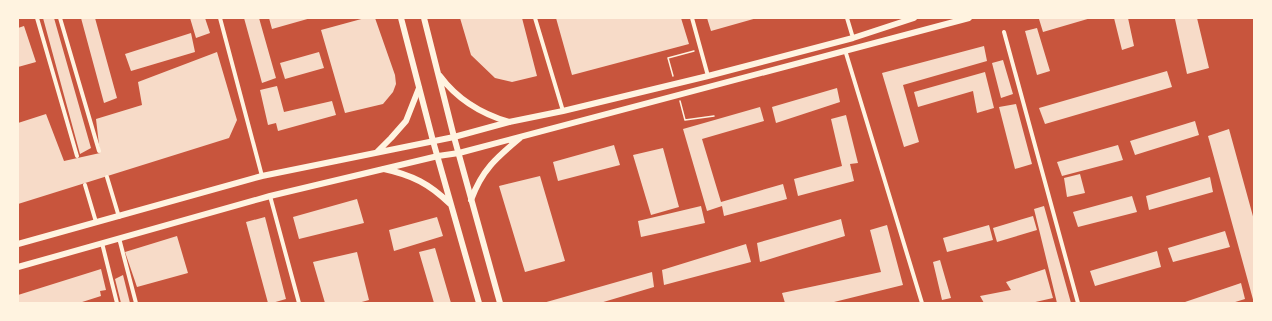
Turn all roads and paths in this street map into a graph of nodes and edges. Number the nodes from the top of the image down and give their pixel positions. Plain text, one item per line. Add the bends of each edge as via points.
1 (37, 18) edge
2 (60, 18) edge
3 (220, 18) edge
4 (401, 18) edge
5 (424, 18) edge
6 (535, 18) edge
7 (692, 18) edge
8 (847, 18) edge
9 (914, 18) edge
10 (969, 18) edge
11 (1004, 32) dead end
12 (853, 38) junction
13 (701, 50) junction
14 (845, 50) junction
15 (670, 65) dead end
16 (438, 72) junction
17 (708, 76) junction
18 (419, 88) junction
19 (563, 110) junction
20 (684, 114) dead end
21 (714, 116) dead end
22 (509, 122) junction
23 (523, 136) junction
24 (454, 137) junction
25 (433, 141) junction
26 (99, 151) dead end
27 (376, 152) junction
28 (459, 153) junction
29 (77, 156) dead end
30 (438, 156) junction
31 (384, 169) junction
32 (262, 176) junction
33 (107, 177) dead end
34 (85, 184) dead end
35 (270, 196) junction
36 (472, 200) junction
37 (452, 205) junction
38 (119, 217) junction
39 (96, 222) junction
40 (119, 238) junction
41 (102, 243) junction
42 (18, 244) edge
43 (18, 266) edge
44 (117, 303) edge
45 (136, 303) edge
46 (299, 303) edge
47 (479, 303) edge
48 (500, 303) edge
49 (922, 303) edge
50 (1078, 303) edge

1 - 29 street
2 - 26 street
3 - 32 street
4 - 18 main road
5 - 16 main road
6 - 19 street
7 - 13 street
8 - 12 street
9 - 12 main road
10 - 14 main road
11 - 50 street
12 - 17 main road
13 - 15 path via 668,58
13 - 17 street
14 - 23 main road
14 - 49 street
16 - 22 main road via 465,101
16 - 24 main road
17 - 19 main road
18 - 25 main road
18 - 27 main road via 406,121
19 - 22 main road
20 - 21 path via 686,120
22 - 24 main road
23 - 28 main road
23 - 36 main road via 485,171
24 - 25 main road
24 - 28 main road
25 - 27 main road
25 - 30 main road
27 - 32 main road
28 - 30 main road
28 - 36 main road
30 - 31 main road
30 - 37 main road
31 - 35 main road
31 - 37 main road via 404,173 425,183
32 - 38 main road
33 - 38 street
34 - 39 street
35 - 40 main road
35 - 46 street
36 - 48 main road
37 - 47 main road
38 - 39 main road
39 - 42 main road
40 - 41 main road
40 - 45 street
41 - 43 main road
41 - 44 street

